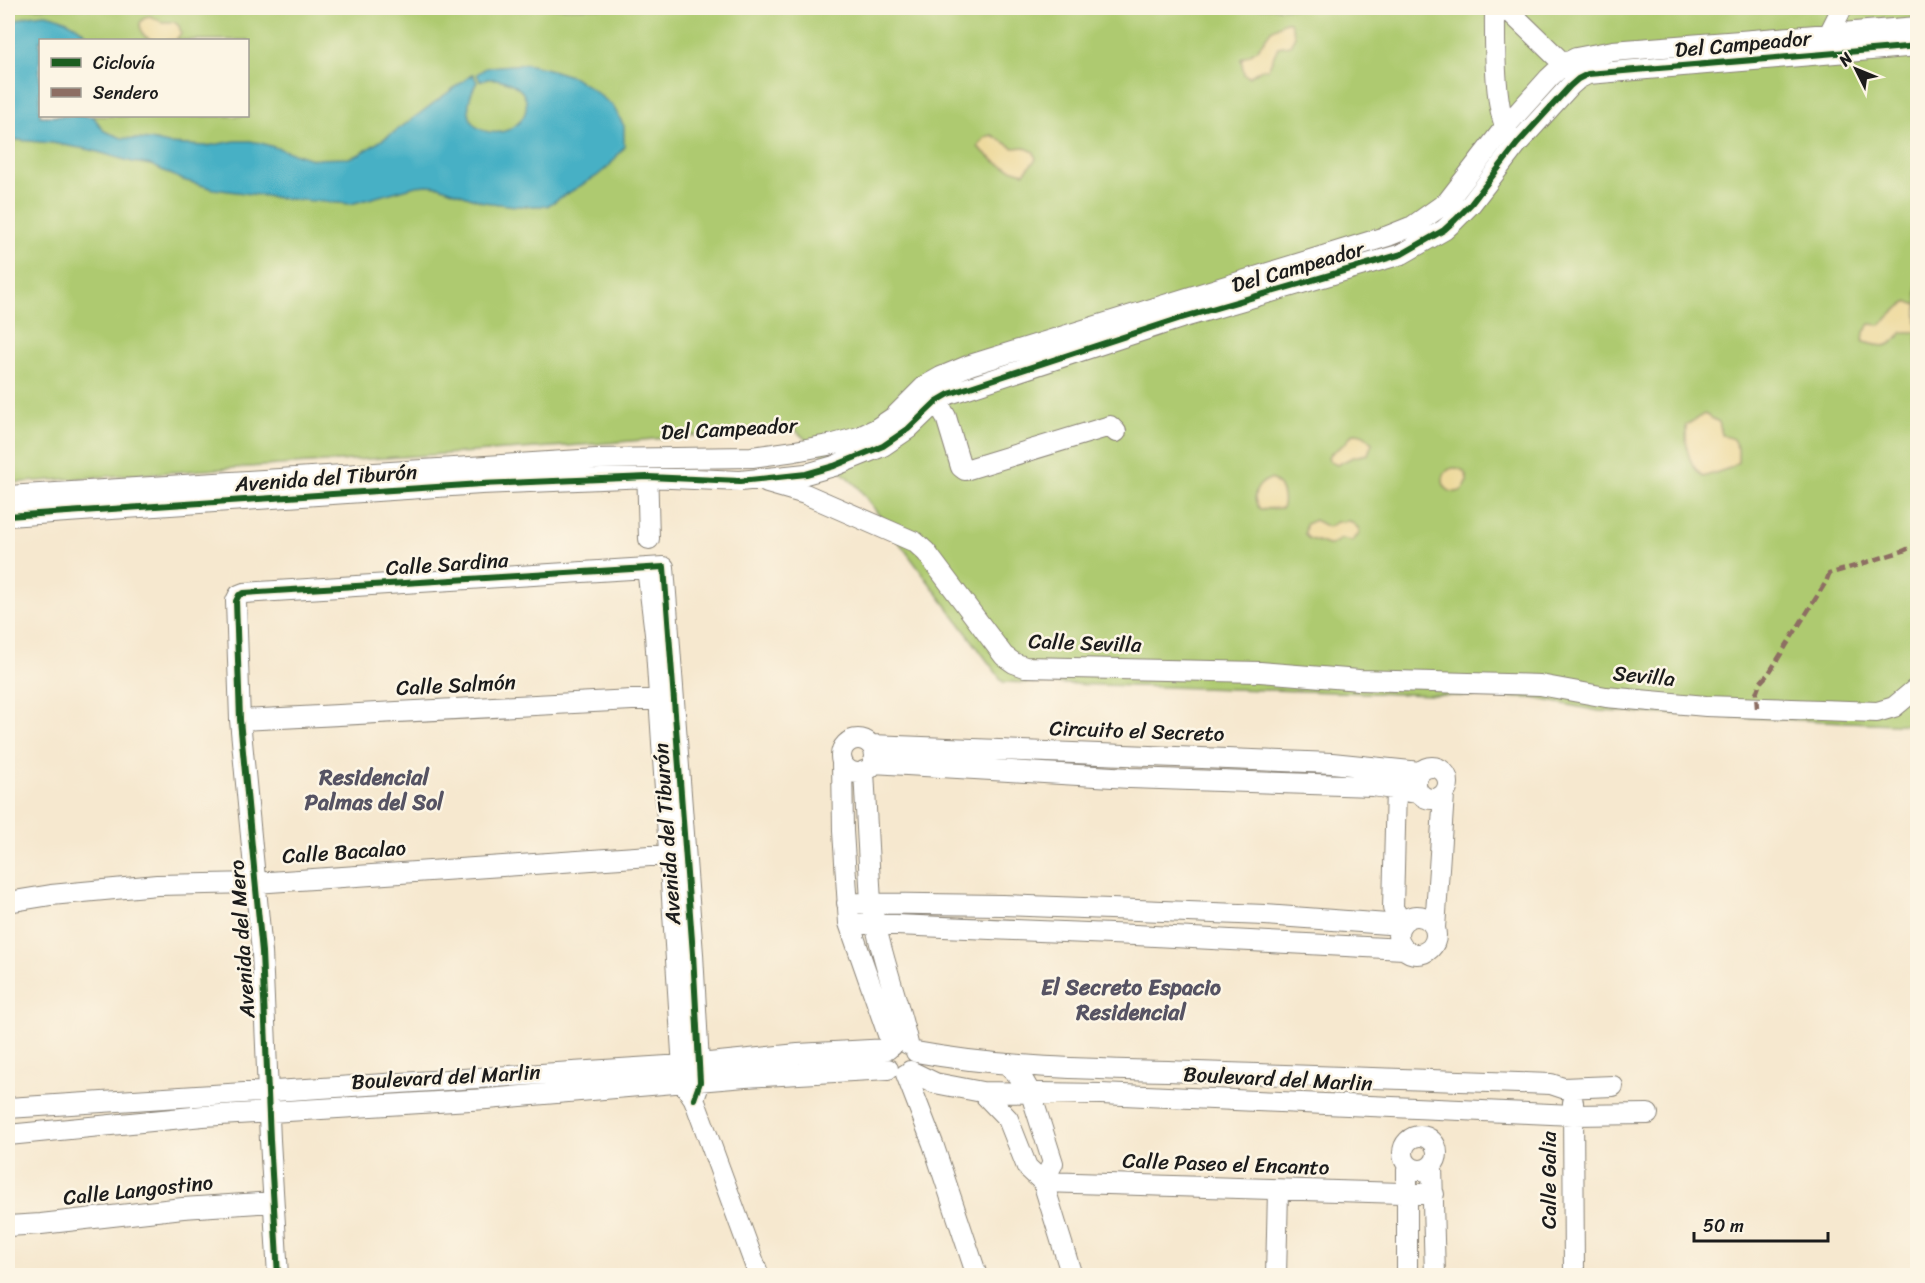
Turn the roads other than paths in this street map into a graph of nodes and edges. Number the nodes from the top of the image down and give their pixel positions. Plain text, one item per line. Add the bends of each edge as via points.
1 (1495, 8) edge
2 (1506, 8) edge
3 (1842, 8) edge
4 (1917, 27) edge
5 (1829, 43) junction
6 (1917, 46) edge
7 (1564, 64) junction
8 (1578, 79) junction
9 (1504, 127) junction
10 (1517, 144) junction
11 (1330, 252) junction
12 (1336, 272) junction
13 (1087, 338) junction
14 (937, 401) junction
15 (1116, 432) dead end
16 (795, 451) junction
17 (752, 457) junction
18 (647, 467) junction
19 (806, 474) junction
20 (756, 480) junction
21 (805, 494) junction
22 (8, 496) edge
23 (86, 501) junction
24 (8, 516) edge
25 (649, 539) dead end
26 (656, 567) joint
27 (236, 601) joint
28 (1359, 680) joint
29 (1917, 687) edge
30 (666, 698) junction
31 (240, 720) junction
32 (1131, 756) junction
33 (869, 760) junction
34 (842, 762) junction
35 (1406, 776) junction
36 (1130, 778) junction
37 (1444, 794) junction
38 (676, 854) junction
39 (255, 883) junction
40 (8, 902) edge
41 (871, 903) junction
42 (1137, 910) junction
43 (848, 913) junction
44 (874, 923) junction
45 (1401, 924) junction
46 (1435, 928) junction
47 (1135, 934) junction
48 (1404, 949) junction
49 (798, 1054) junction
50 (901, 1058) junction
51 (1007, 1064) junction
52 (802, 1074) junction
53 (692, 1079) junction
54 (1419, 1079) junction
55 (1613, 1086) dead end
56 (1563, 1088) junction
57 (268, 1091) junction
58 (982, 1092) junction
59 (1031, 1094) junction
60 (8, 1108) edge
61 (1416, 1109) junction
62 (268, 1112) junction
63 (1648, 1114) dead end
64 (1573, 1115) junction
65 (8, 1135) edge
66 (1407, 1164) junction
67 (1432, 1166) junction
68 (1043, 1182) junction
69 (1278, 1190) junction
70 (1407, 1193) junction
71 (1434, 1194) junction
72 (273, 1202) junction
73 (8, 1226) edge
74 (278, 1275) edge
75 (759, 1275) edge
76 (976, 1275) edge
77 (1072, 1275) edge
78 (1276, 1275) edge
79 (1407, 1275) edge
80 (1435, 1275) edge
81 (1574, 1275) edge

1 - 9 street
2 - 7 street
3 - 5 street
4 - 5 street, Del Campeador
5 - 6 street, Del Campeador
5 - 7 street, Del Campeador via 1613,51
5 - 8 street, Del Campeador via 1614,70
7 - 8 street
7 - 9 street, Del Campeador
8 - 10 street, Del Campeador
9 - 10 street
9 - 11 street, Del Campeador via 1447,202 1430,216 1388,236
10 - 12 street, Del Campeador via 1444,230 1402,254
11 - 12 street
11 - 13 street, Del Campeador
12 - 13 street, Del Campeador
13 - 14 street, Del Campeador
13 - 16 street, Del Campeador via 998,356 941,376 876,429 834,444
14 - 15 street via 965,470 1110,426
14 - 19 street, Del Campeador via 883,446
16 - 17 street, Del Campeador
16 - 19 street
17 - 18 street, Del Campeador
17 - 20 street
18 - 20 street, Del Campeador
18 - 23 street, Avenida del Tiburón via 481,484 355,484
18 - 25 street
19 - 20 street, Del Campeador
19 - 21 street
20 - 21 street, Calle Sevilla
21 - 28 street, Calle Sevilla via 915,542 1004,656 1025,667 1249,672
22 - 23 street, Avenida del Tiburón
23 - 24 street, Avenida del Tiburón
26 - 27 street, Calle Sardina via 244,593
26 - 30 street, Avenida del Tiburón
27 - 31 street, Avenida del Mero
28 - 29 street, Sevilla via 1540,685 1605,697 1706,706 1877,712 1894,707
30 - 31 street, Calle Salmón
30 - 38 street, Avenida del Tiburón
31 - 39 street, Avenida del Mero
32 - 33 street, Circuito el Secreto
32 - 35 street, Circuito el Secreto via 1332,763
32 - 36 street
33 - 34 street via 851,771
33 - 34 street via 859,739 843,749
33 - 36 street, Circuito el Secreto
33 - 41 street
34 - 43 street
35 - 36 street, Circuito el Secreto
35 - 37 street, Circuito el Secreto via 1430,800
35 - 37 street via 1426,768 1440,769 1445,774
35 - 45 street via 1393,908
37 - 46 street
38 - 39 street, Calle Bacalao
38 - 53 street, Avenida del Tiburón
39 - 40 street, Calle Bacalao via 156,885
39 - 57 street, Avenida del Mero
41 - 42 street
41 - 43 street
41 - 44 street
42 - 45 street
42 - 47 street
43 - 44 street
43 - 50 street
44 - 47 street
44 - 50 street via 900,1009
45 - 46 street via 1416,915 1431,921
45 - 48 street via 1399,942
46 - 48 street via 1434,944 1428,950 1412,953
47 - 48 street
49 - 50 street, Boulevard del Marlin
49 - 52 street
49 - 53 street, Boulevard del Marlin
50 - 51 street, Boulevard del Marlin
50 - 52 street, Boulevard del Marlin
50 - 58 street, Boulevard del Marlin via 935,1083
50 - 76 street
51 - 54 street, Boulevard del Marlin
51 - 59 street
52 - 53 street, Boulevard del Marlin
53 - 57 street, Boulevard del Marlin
53 - 62 street, Boulevard del Marlin via 498,1099
53 - 75 street, Avenida del Tiburón
54 - 56 street, Boulevard del Marlin via 1551,1084
54 - 61 street
55 - 56 street, Boulevard del Marlin
56 - 64 street, Calle Galia via 1573,1101
57 - 60 street, Boulevard del Marlin
57 - 62 street, Avenida del Mero
58 - 59 street, Boulevard del Marlin
58 - 68 street via 1008,1119 1027,1167
59 - 61 street, Boulevard del Marlin
59 - 68 street via 1053,1163
61 - 64 street, Boulevard del Marlin
62 - 65 street, Boulevard del Marlin
62 - 72 street, Avenida del Mero
63 - 64 street, Boulevard del Marlin
64 - 81 street, Calle Galia
66 - 67 street via 1419,1170
66 - 67 street via 1405,1146 1421,1136 1433,1141 1436,1147
66 - 70 street
67 - 71 street
68 - 69 street, Calle Paseo el Encanto
68 - 77 street
69 - 70 street, Calle Paseo el Encanto
69 - 78 street
70 - 71 street, Calle Paseo el Encanto
70 - 79 street
71 - 80 street
72 - 73 street, Calle Langostino
72 - 74 street, Avenida del Mero

